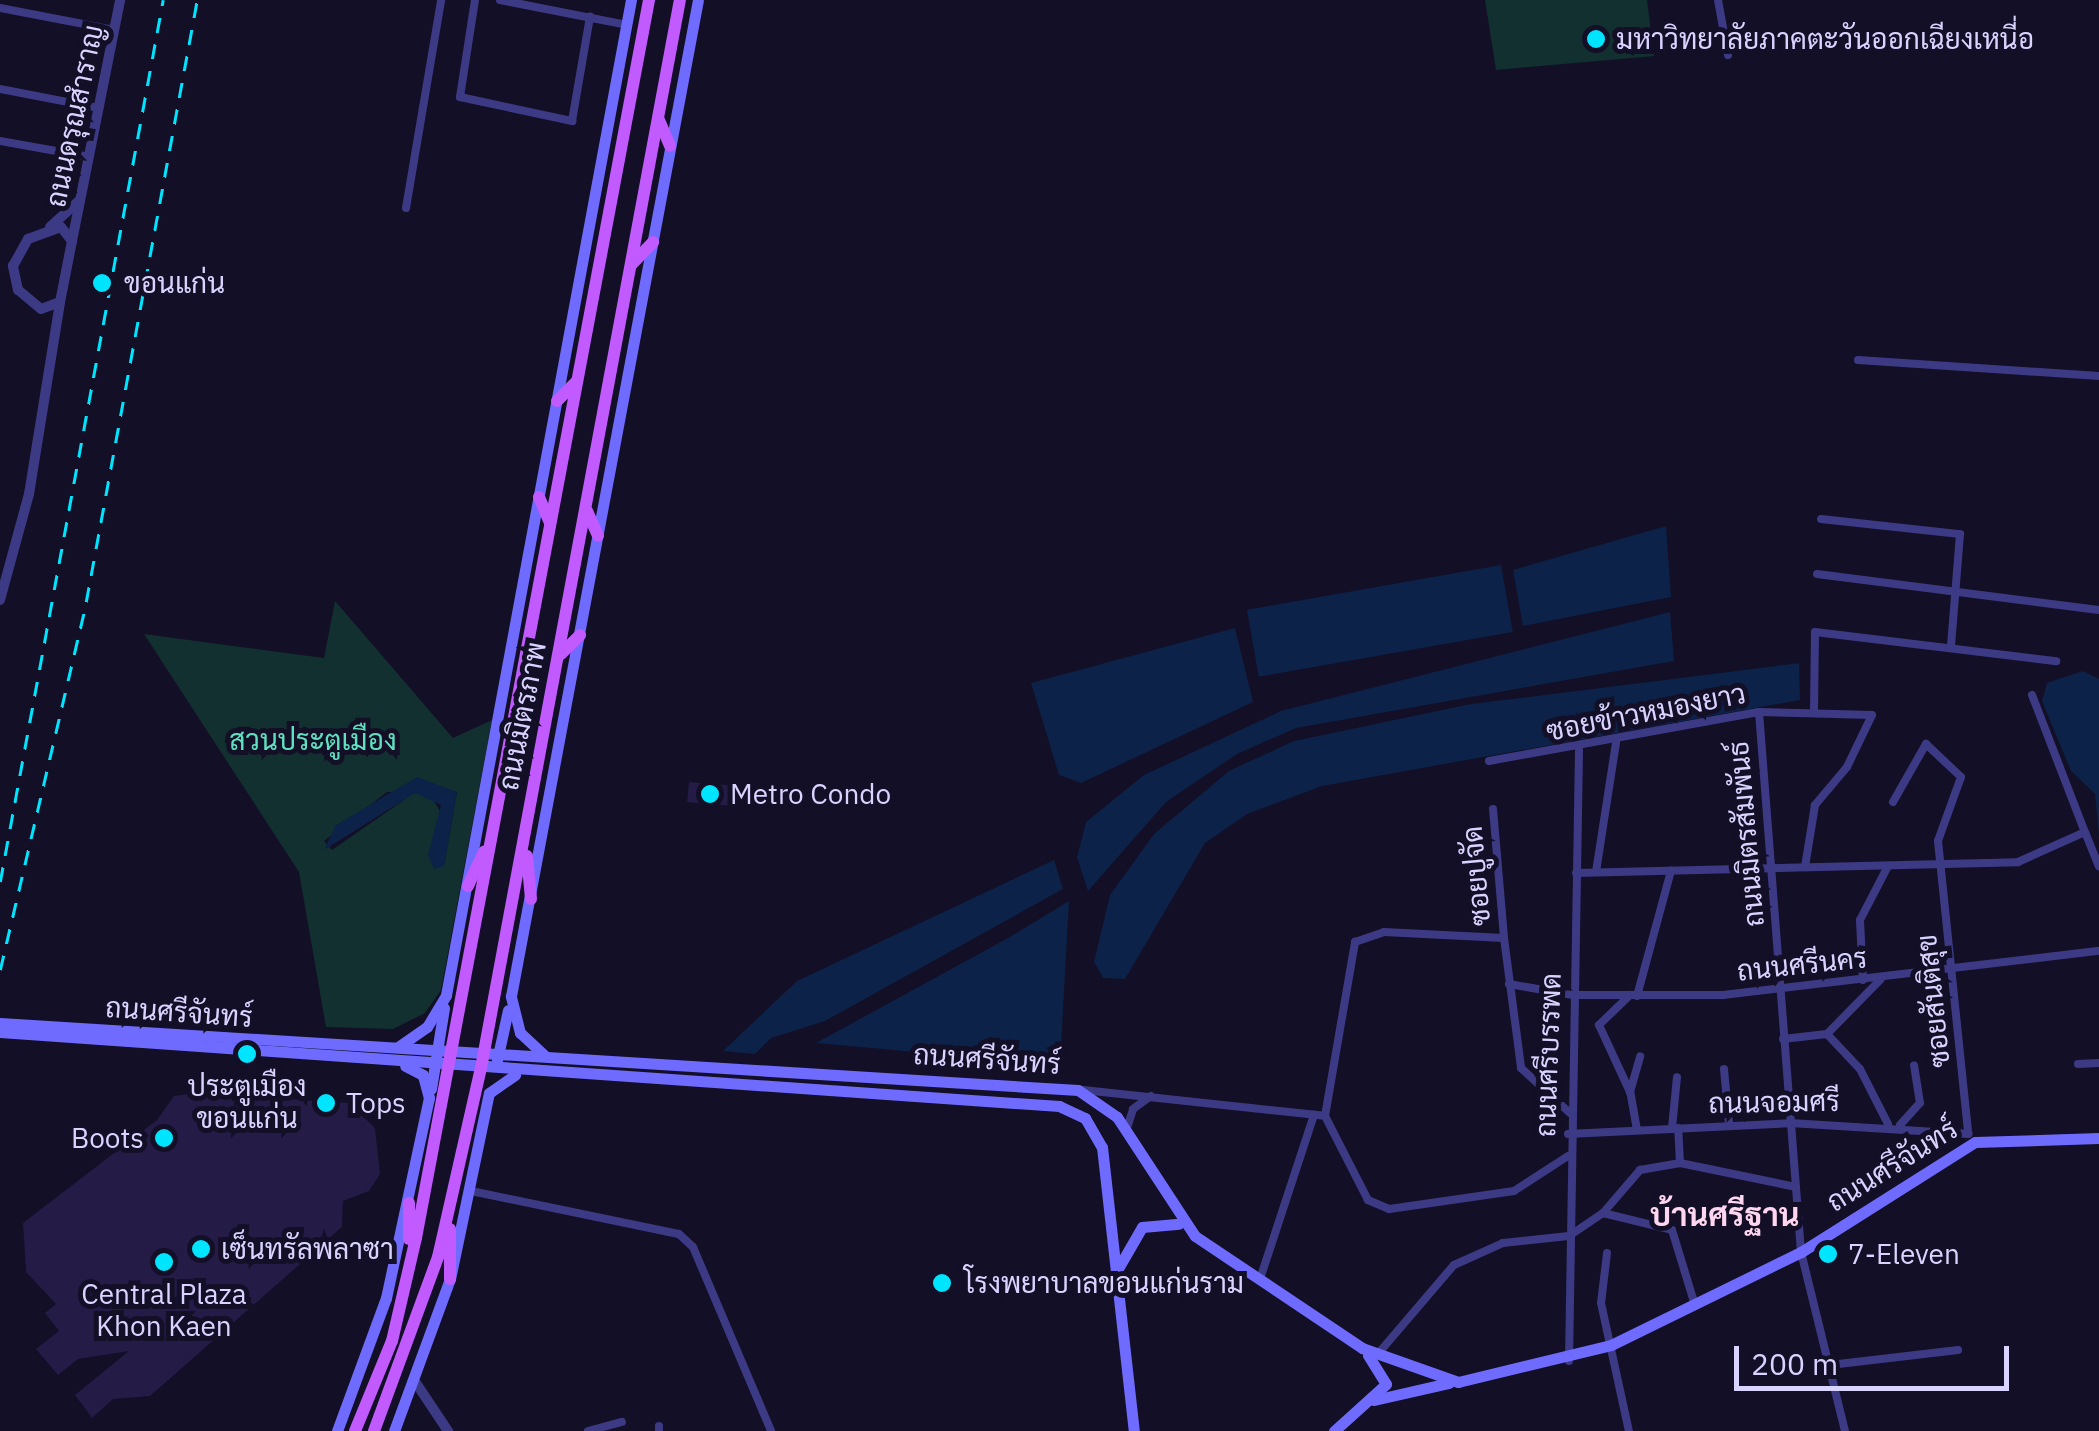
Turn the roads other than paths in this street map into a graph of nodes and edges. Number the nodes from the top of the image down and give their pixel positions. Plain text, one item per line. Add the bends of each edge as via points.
1 (120, 0) edge
2 (441, 0) edge
3 (475, 0) edge
4 (500, 0) edge
5 (631, 0) edge
6 (649, 0) edge
7 (680, 0) edge
8 (698, 0) edge
9 (1718, 0) edge
10 (0, 8) edge
11 (590, 17) junction
12 (627, 25) junction
13 (114, 30) junction
14 (1728, 56) dead end
15 (0, 89) edge
16 (99, 108) junction
17 (658, 118) junction
18 (0, 141) edge
19 (670, 146) junction
20 (90, 157) junction
21 (79, 201) junction
22 (406, 208) dead end
23 (50, 228) junction
24 (72, 241) junction
25 (653, 242) junction
26 (0, 264) edge
27 (631, 265) junction
28 (13, 266) junction
29 (60, 302) junction
30 (40, 309) junction
31 (55, 330) junction
32 (1858, 360) dead end
33 (2099, 376) edge
34 (576, 382) junction
35 (557, 401) junction
36 (539, 497) junction
37 (586, 509) junction
38 (1821, 520) dead end
39 (550, 523) junction
40 (598, 536) junction
41 (1817, 574) dead end
42 (1955, 592) junction
43 (0, 600) edge
44 (2099, 610) edge
45 (580, 635) junction
46 (1951, 646) junction
47 (560, 655) junction
48 (2056, 661) dead end
49 (2032, 695) dead end
50 (1759, 712) junction
51 (1814, 712) junction
52 (1616, 743) junction
53 (1579, 750) junction
54 (1488, 762) dead end
55 (1893, 802) dead end
56 (1493, 810) dead end
57 (492, 832) junction
58 (2085, 832) junction
59 (524, 834) junction
60 (1941, 865) junction
61 (1806, 866) junction
62 (1888, 866) junction
63 (2099, 866) edge
64 (1770, 867) junction
65 (1671, 870) junction
66 (1596, 872) junction
67 (1576, 873) junction
68 (470, 879) junction
69 (531, 899) junction
70 (1504, 938) junction
71 (2099, 951) edge
72 (1954, 971) junction
73 (1882, 978) junction
74 (1863, 980) junction
75 (1509, 984) junction
76 (1782, 988) junction
77 (1572, 995) junction
78 (446, 996) junction
79 (512, 996) junction
80 (1633, 996) junction
81 (0, 1023) edge
82 (0, 1032) edge
83 (1827, 1034) junction
84 (1784, 1039) junction
85 (398, 1048) junction
86 (437, 1049) junction
87 (452, 1050) junction
88 (491, 1053) junction
89 (544, 1054) junction
90 (1640, 1056) dead end
91 (2099, 1063) edge
92 (394, 1064) junction
93 (2078, 1064) dead end
94 (442, 1065) junction
95 (1914, 1065) dead end
96 (488, 1069) junction
97 (1724, 1069) dead end
98 (540, 1073) junction
99 (1678, 1077) dead end
100 (1078, 1090) junction
101 (489, 1092) junction
102 (1630, 1092) junction
103 (1152, 1096) junction
104 (429, 1098) junction
105 (1570, 1113) junction
106 (1314, 1115) junction
107 (1325, 1116) junction
108 (1790, 1122) junction
109 (1730, 1123) junction
110 (1888, 1124) junction
111 (1900, 1125) junction
112 (1675, 1128) junction
113 (1637, 1130) junction
114 (1126, 1132) junction
115 (1568, 1134) junction
116 (1971, 1137) junction
117 (2099, 1138) edge
118 (1568, 1156) junction
119 (1680, 1163) junction
120 (1796, 1187) junction
121 (471, 1191) junction
122 (409, 1203) junction
123 (450, 1212) junction
124 (1602, 1213) junction
125 (1182, 1225) junction
126 (1570, 1236) junction
127 (1801, 1252) junction
128 (1607, 1253) dead end
129 (409, 1267) junction
130 (1116, 1272) junction
131 (450, 1279) junction
132 (1260, 1279) junction
133 (1695, 1306) junction
134 (1612, 1345) junction
135 (1362, 1348) junction
136 (1958, 1350) dead end
137 (1378, 1355) junction
138 (1568, 1362) junction
139 (1830, 1365) junction
140 (1458, 1382) junction
141 (416, 1383) junction
142 (1371, 1402) junction
143 (622, 1422) dead end
144 (336, 1431) edge
145 (355, 1431) edge
146 (374, 1431) edge
147 (394, 1431) edge
148 (448, 1431) edge
149 (588, 1431) edge
150 (771, 1431) edge
151 (1134, 1431) edge
152 (1334, 1431) edge
153 (1629, 1431) edge
154 (1845, 1431) edge

1 - 13 street, ถนนดรุณสำราญ
2 - 22 street
3 - 11 street via 460,97 572,121
4 - 11 street
5 - 12 main road, ถนนมิตรภาพ
6 - 34 main road, ถนนมิตรภาพ
7 - 17 main road, ถนนมิตรภาพ
8 - 19 main road, ถนนมิตรภาพ
9 - 14 street
10 - 13 street
11 - 12 street
12 - 35 main road, ถนนมิตรภาพ
13 - 16 street, ถนนดรุณสำราญ
15 - 16 street
16 - 20 street, ถนนดรุณสำราญ
17 - 19 main road
17 - 27 main road, ถนนมิตรภาพ
18 - 20 street
19 - 25 main road, ถนนมิตรภาพ
20 - 21 street, ถนนดรุณสำราญ
21 - 23 street
21 - 24 street, ถนนดรุณสำราญ
23 - 24 street
23 - 28 street via 18,249
24 - 29 street
25 - 27 main road
25 - 40 main road, ถนนมิตรภาพ
26 - 28 street
27 - 37 main road, ถนนมิตรภาพ
28 - 30 street via 18,290
29 - 30 street
29 - 31 street
30 - 31 street
31 - 43 street via 29,494
32 - 33 street
34 - 35 main road
34 - 39 main road, ถนนมิตรภาพ
35 - 36 main road, ถนนมิตรภาพ
36 - 39 main road
36 - 68 main road, ถนนมิตรภาพ
37 - 40 main road
37 - 47 main road, ถนนมิตรภาพ
38 - 42 street via 1960,534
39 - 57 main road, ถนนมิตรภาพ
40 - 45 main road, ถนนมิตรภาพ
41 - 42 street
42 - 44 street
42 - 46 street
45 - 47 main road
45 - 69 main road, ถนนมิตรภาพ
46 - 48 street
46 - 51 street via 1815,632
47 - 59 main road, ถนนมิตรภาพ
49 - 58 street
50 - 51 street, ซอยข้าวหมองยาว
50 - 52 street, ซอยข้าวหมองยาว
50 - 64 street, ถนนมิตรสัมพันธ์
51 - 61 street, ซอยข้าวหมองยาว via 1872,714 1815,805
52 - 53 street, ซอยข้าวหมองยาว
52 - 66 street
53 - 54 street, ซอยข้าวหมองยาว
53 - 67 street, ถนนศรีบรรพด
55 - 60 street, ซอยสันติสุข via 1926,744 1961,777 1938,830
56 - 70 street, ซอยปูจัด
57 - 68 main road
57 - 87 main road, ถนนมิตรภาพ
58 - 60 street via 2018,862
58 - 63 street
59 - 69 main road
59 - 88 main road, ถนนมิตรภาพ
60 - 62 street
60 - 72 street, ซอยสันติสุข
61 - 62 street
61 - 64 street
62 - 74 street via 1860,920
64 - 65 street
64 - 76 street, ถนนมิตรสัมพันธ์
65 - 66 street
65 - 80 street
66 - 67 street
67 - 77 street, ถนนศรีบรรพด
68 - 78 main road, ถนนมิตรภาพ
69 - 79 main road, ถนนมิตรภาพ
70 - 75 street, ซอยปูจัด
70 - 107 street via 1384,932 1356,942
71 - 72 street, ถนนศรีนคร
72 - 73 street, ถนนศรีนคร
72 - 116 street, ซอยสันติสุข
73 - 74 street, ถนนศรีนคร
73 - 83 street
74 - 76 street, ถนนศรีนคร
75 - 77 street, ถนนศรีนคร
75 - 105 street, ซอยปูจัด via 1520,1068
76 - 80 street, ถนนศรีนคร
76 - 84 street, ถนนมิตรสัมพันธ์
77 - 80 street, ถนนศรีนคร
77 - 105 street, ถนนศรีบรรพด
78 - 85 main road via 427,1027
78 - 86 main road, ถนนมิตรภาพ
79 - 88 main road, ถนนมิตรภาพ
79 - 89 main road via 520,1033
80 - 102 street via 1600,1025
81 - 85 main road, ถนนศรีจันทร์
82 - 92 main road, ถนนศรีจันทร์
83 - 84 street
83 - 110 street via 1860,1069
84 - 108 street, ถนนมิตรสัมพันธ์
85 - 86 main road, ถนนศรีจันทร์
86 - 87 main road, ถนนศรีจันทร์
86 - 94 main road, ถนนมิตรภาพ
87 - 88 main road, ถนนศรีจันทร์
87 - 94 main road, ถนนมิตรภาพ
88 - 89 main road, ถนนศรีจันทร์
88 - 96 main road, ถนนมิตรภาพ
89 - 100 main road, ถนนศรีจันทร์
90 - 102 street
91 - 93 street
92 - 94 main road, ถนนศรีจันทร์
92 - 104 main road via 423,1075
94 - 96 main road, ถนนศรีจันทร์
94 - 104 main road, ถนนมิตรภาพ
94 - 129 main road, ถนนมิตรภาพ
95 - 111 street via 1920,1104
96 - 98 main road, ถนนศรีจันทร์
96 - 101 main road
96 - 123 main road, ถนนมิตรภาพ
97 - 109 street
98 - 101 main road via 510,1076
98 - 130 main road, ถนนศรีจันทร์ via 1071,1110 1102,1147
99 - 112 street
100 - 103 street
100 - 114 main road, ถนนศรีจันทร์
101 - 121 main road
102 - 113 street
103 - 106 street
103 - 114 street via 1134,1109
104 - 122 main road, ถนนมิตรภาพ
105 - 115 street, ถนนศรีบรรพด
106 - 107 street
106 - 132 street
107 - 118 street via 1362,1194 1381,1208 1523,1189
108 - 109 street, ถนนจอมศรี
108 - 110 street, ถนนจอมศรี
108 - 120 street, ถนนมิตรสัมพันธ์
109 - 112 street, ถนนจอมศรี
110 - 111 street, ถนนจอมศรี
111 - 116 street, ถนนจอมศรี
112 - 113 street, ถนนจอมศรี
112 - 119 street
113 - 115 street, ถนนจอมศรี
114 - 125 main road, ถนนศรีจันทร์
115 - 118 street, ถนนศรีบรรพด
116 - 117 main road, ถนนศรีจันทร์
116 - 127 main road, ถนนศรีจันทร์
118 - 126 street, ถนนศรีบรรพด
119 - 120 street
119 - 124 street via 1640,1170
120 - 127 street, ถนนมิตรสัมพันธ์
121 - 131 main road
121 - 150 street via 679,1234 694,1247
122 - 129 main road
122 - 144 main road, ถนนมิตรภาพ via 368,1355
123 - 131 main road
123 - 146 main road, ถนนมิตรภาพ via 402,1367
124 - 126 street via 1583,1218
124 - 133 street via 1672,1230
125 - 130 main road via 1142,1226
125 - 132 main road, ถนนศรีจันทร์
126 - 137 street via 1502,1244 1454,1266
126 - 138 street, ถนนศรีบรรพด
127 - 133 main road, ถนนศรีจันทร์
127 - 139 street, ถนนมิตรสัมพันธ์
128 - 134 street via 1601,1303
129 - 145 main road, ถนนมิตรภาพ via 385,1361
130 - 151 main road
131 - 141 main road
132 - 135 main road, ถนนศรีจันทร์
133 - 134 main road, ถนนศรีจันทร์
134 - 138 main road, ถนนศรีจันทร์
134 - 153 street
135 - 137 main road, ถนนศรีจันทร์
135 - 142 main road via 1386,1375
136 - 139 street
137 - 140 main road, ถนนศรีจันทร์
138 - 140 main road, ถนนศรีจันทร์
139 - 154 street, ถนนมิตรสัมพันธ์
140 - 142 main road
141 - 147 main road
141 - 148 street
142 - 152 main road
143 - 149 street

